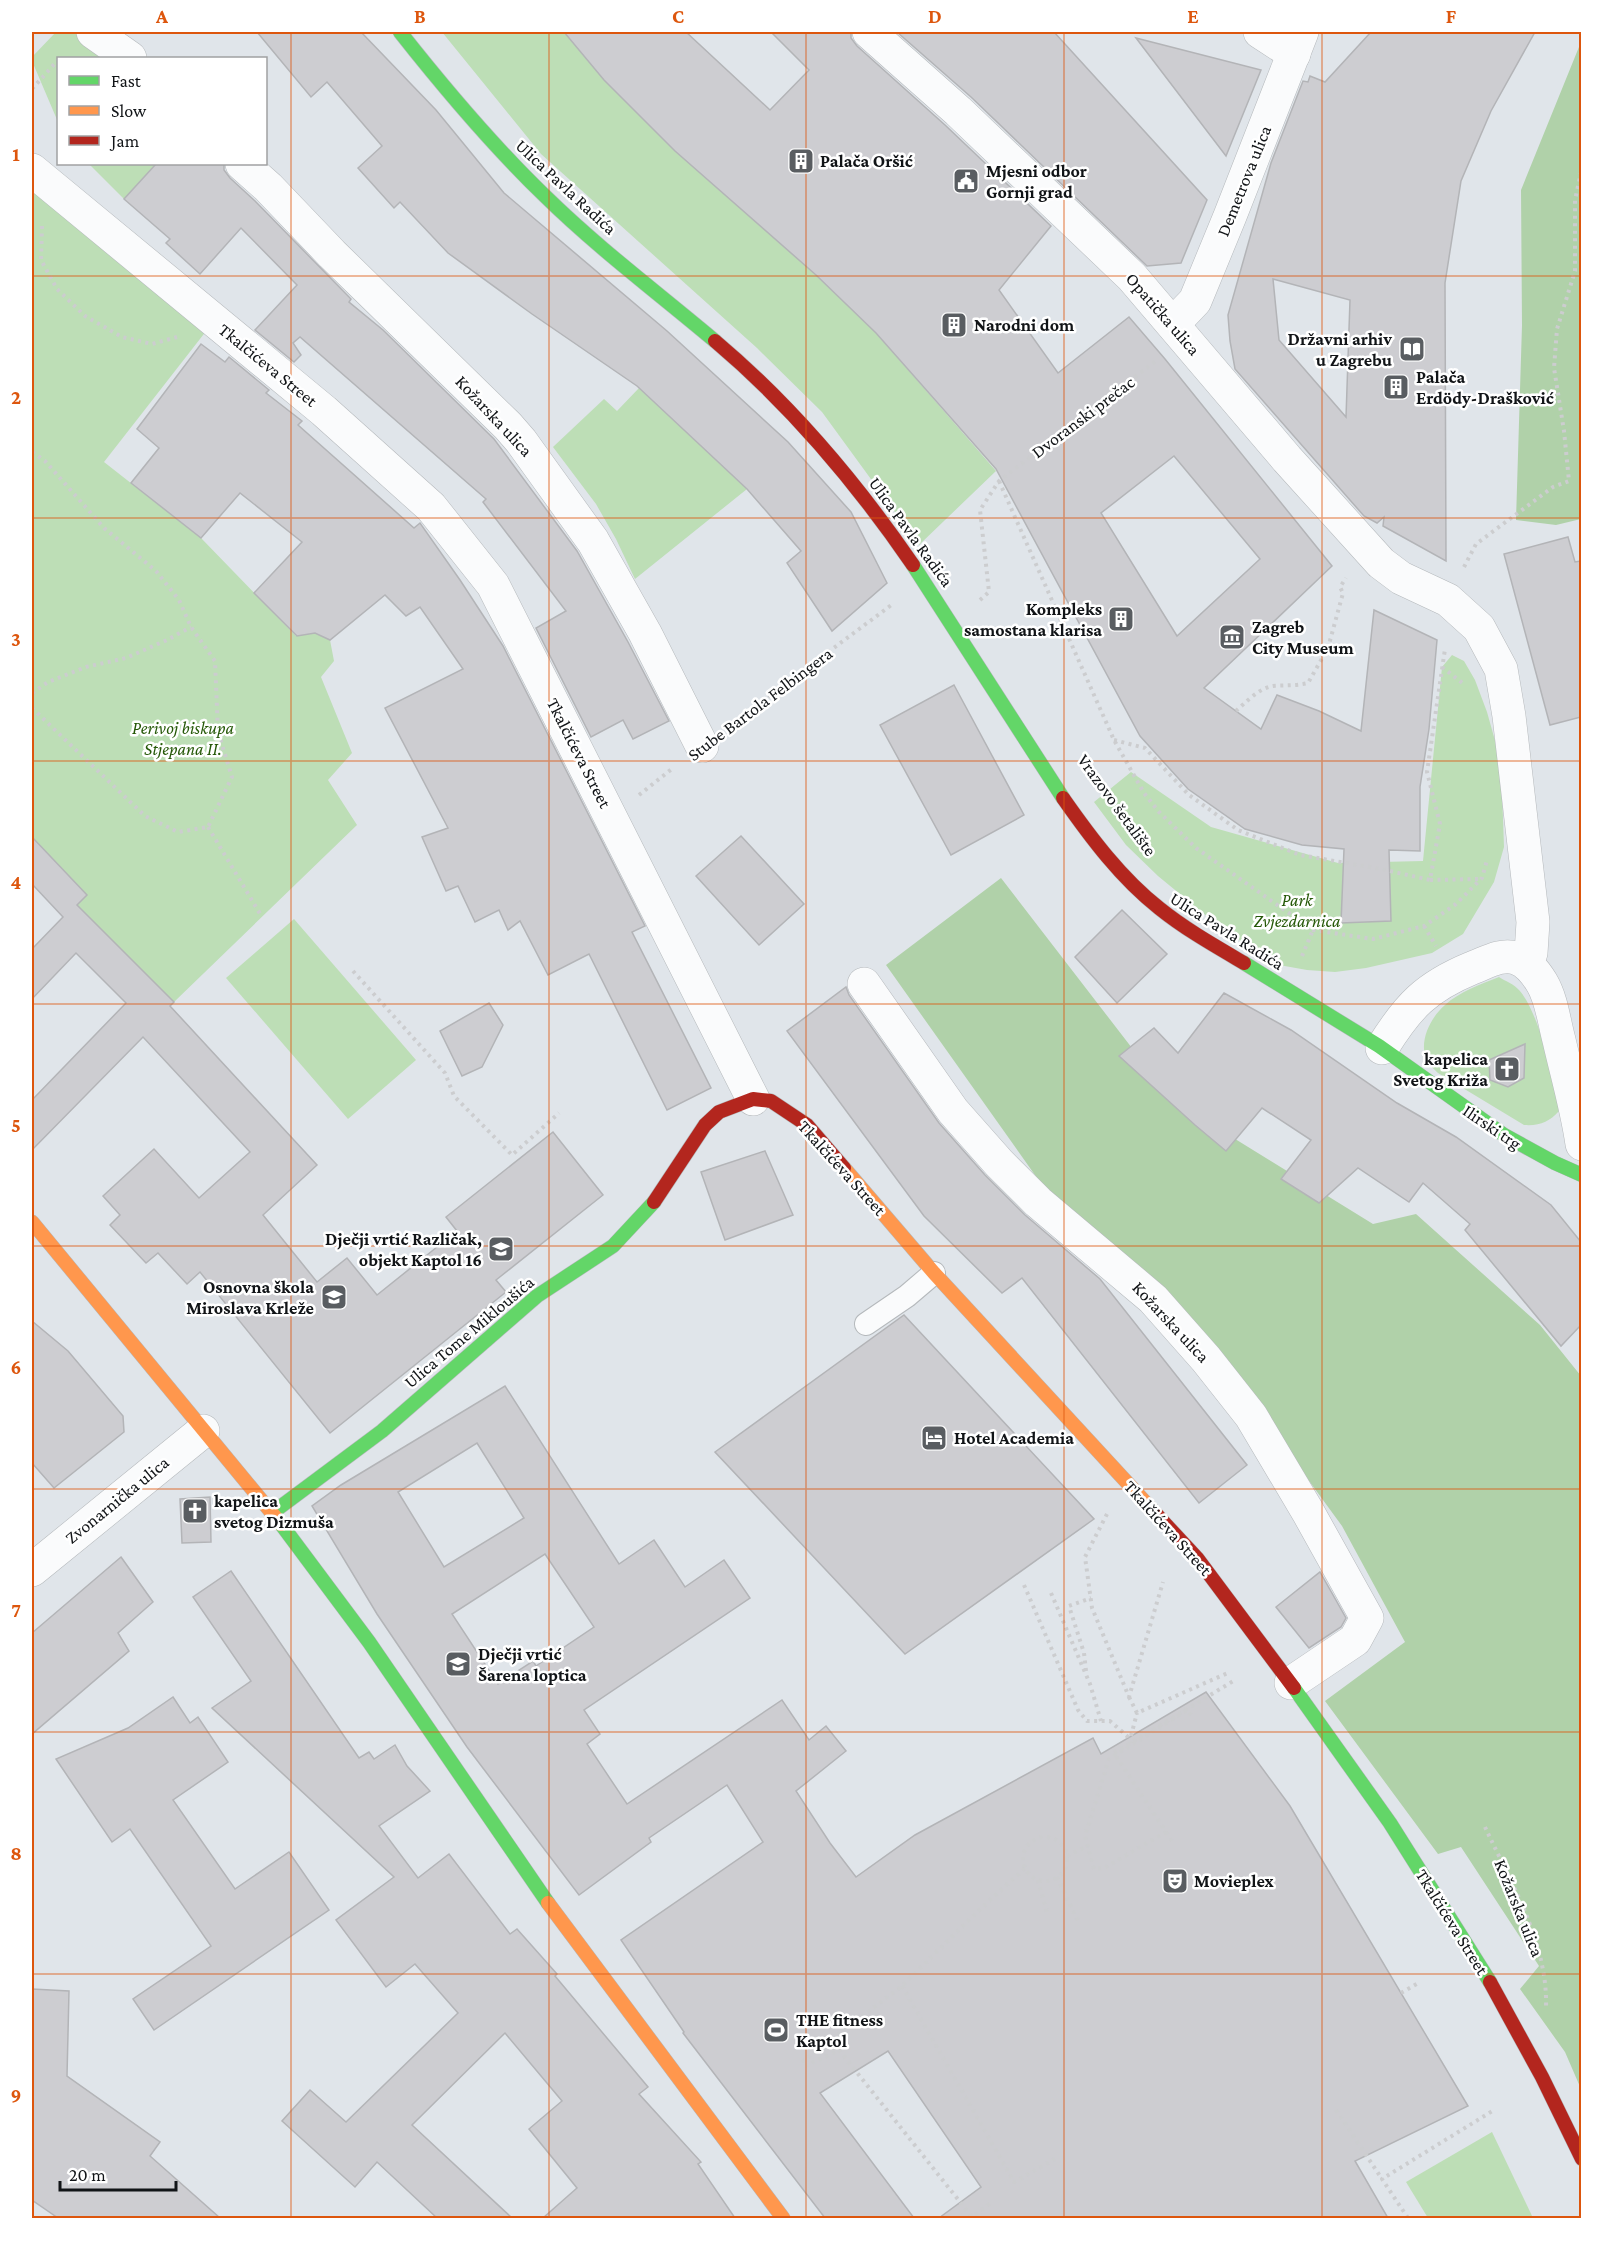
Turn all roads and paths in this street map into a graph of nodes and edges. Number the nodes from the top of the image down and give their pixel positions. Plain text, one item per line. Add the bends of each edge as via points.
1 (93, 32) edge
2 (400, 32) edge
3 (869, 32) edge
4 (1260, 32) edge
5 (1298, 43) edge
6 (129, 57) edge
7 (57, 61) edge
8 (32, 89) edge
9 (243, 165) edge
10 (1581, 168) edge
11 (43, 180) edge
12 (214, 321) junction
13 (1173, 324) junction
14 (1158, 360) dead end
15 (32, 452) edge
16 (999, 481) junction
17 (1349, 575) dead end
18 (900, 599) dead end
19 (1448, 600) junction
20 (978, 603) dead end
21 (191, 627) junction
22 (1447, 639) dead end
23 (1442, 668) junction
24 (1467, 687) dead end
25 (32, 693) edge
26 (32, 708) edge
27 (1236, 711) dead end
28 (1114, 740) junction
29 (702, 746) junction
30 (611, 816) junction
31 (208, 827) junction
32 (1488, 855) dead end
33 (1482, 879) junction
34 (1430, 880) junction
35 (262, 917) dead end
36 (1424, 926) junction
37 (1313, 930) junction
38 (1431, 939) dead end
39 (1300, 962) dead end
40 (1526, 963) junction
41 (353, 971) dead end
42 (864, 984) dead end
43 (1382, 1048) junction
44 (753, 1099) junction
45 (559, 1113) dead end
46 (1581, 1144) edge
47 (1581, 1175) edge
48 (32, 1222) edge
49 (934, 1273) junction
50 (866, 1324) dead end
51 (203, 1431) junction
52 (1108, 1511) dead end
53 (272, 1513) junction
54 (32, 1570) edge
55 (1163, 1582) dead end
56 (1024, 1585) dead end
57 (1051, 1593) dead end
58 (1091, 1598) junction
59 (1230, 1672) dead end
60 (1086, 1675) junction
61 (1235, 1680) dead end
62 (1291, 1683) junction
63 (1130, 1698) junction
64 (1137, 1713) junction
65 (1191, 1715) dead end
66 (1101, 1720) junction
67 (1131, 1736) dead end
68 (1130, 1743) junction
69 (1485, 1827) dead end
70 (1166, 1832) junction
71 (1172, 1841) dead end
72 (1088, 1846) junction
73 (1067, 1856) junction
74 (1025, 1868) junction
75 (1057, 1877) junction
76 (1038, 1880) junction
77 (1048, 1916) dead end
78 (1078, 1921) dead end
79 (1420, 1982) dead end
80 (902, 1986) junction
81 (1547, 1990) dead end
82 (1401, 1993) dead end
83 (1336, 2110) dead end
84 (1494, 2110) dead end
85 (1055, 2159) dead end
86 (1581, 2159) edge
87 (1382, 2179) junction
88 (993, 2201) dead end
89 (783, 2218) edge
90 (1408, 2218) edge

1 - 6 street
2 - 43 street, Ulica Pavla Radića via 456,101 533,184 726,350 837,463 932,590 1082,826 1129,880 1154,905 1201,939
3 - 13 street, Opatička ulica via 1024,172 1132,277
4 - 5 street
5 - 13 street, Demetrova ulica via 1194,301
7 - 8 path
9 - 29 street, Kožarska ulica via 521,441 593,541
10 - 19 path via 1575,200 1575,271 1557,329 1554,368 1569,481 1553,487 1476,544
11 - 12 street, Tkalčićeva Street
11 - 12 path via 42,260 57,289 85,316 122,337 152,344
12 - 30 street, Tkalčićeva Street via 324,411 438,515 493,585
13 - 19 street, Opatička ulica via 1381,563 1401,578
14 - 16 path, Dvoranski prečac
15 - 21 path via 45,461 104,528 156,571 179,600
16 - 20 path, Dvoranski prečac via 980,510 989,592
16 - 28 path
17 - 27 path via 1340,587 1343,593 1328,648 1308,683 1270,686
18 - 29 path, Stube Bartola Felbingera
19 - 40 street via 1479,628 1501,669 1533,922 1531,953
21 - 25 path via 126,658 86,667 48,682
21 - 31 path via 215,661 218,732 232,777
22 - 23 path
23 - 24 path
23 - 34 path via 1427,772 1440,824
26 - 31 path via 145,816 178,832
28 - 34 path via 1145,748 1189,795 1238,830 1300,855
28 - 37 path via 1144,793 1196,848
29 - 30 path, Stube Bartola Felbingera
30 - 44 street, Tkalčićeva Street
31 - 35 path
32 - 33 path
33 - 34 path
33 - 36 path via 1456,904
36 - 37 path via 1374,939
36 - 38 path
37 - 39 path
40 - 43 street via 1508,956 1499,958 1442,982 1411,1006
40 - 46 street via 1549,999
41 - 45 path via 445,1072 454,1096 512,1155
42 - 62 street, Kožarska ulica via 953,1111 999,1163 1038,1202 1153,1299 1251,1416 1366,1618 1355,1640
43 - 47 street, Ilirski trg via 1528,1151
44 - 49 street, Tkalčićeva Street via 771,1101 807,1125
44 - 53 street, Ulica Tome Mikloušića via 719,1112 705,1125 652,1206 613,1246 537,1296 382,1431
48 - 51 street
49 - 50 lane
49 - 62 street, Tkalčićeva Street via 1197,1558
51 - 53 street
51 - 54 street, Zvonarnička ulica
52 - 58 path via 1085,1557
53 - 89 street via 369,1642 492,1823 656,2033
55 - 63 path
56 - 66 path via 1078,1710 1087,1721
57 - 60 path
58 - 60 path via 1069,1606 1084,1653
58 - 63 path
59 - 64 path
60 - 66 path
61 - 68 path
62 - 86 street, Tkalčićeva Street via 1390,1823 1477,1959 1542,2077
63 - 64 path
64 - 67 path
65 - 72 path via 1188,1710 1109,1760 1086,1836
66 - 68 path via 1110,1721
68 - 70 path via 1114,1754
69 - 81 path, Kožarska ulica via 1527,1919
70 - 71 path
70 - 72 path via 1104,1868 1094,1869
72 - 73 path
73 - 74 path via 1054,1839 1039,1838 1027,1847
73 - 75 path via 1065,1868
74 - 76 path
74 - 80 path
75 - 76 path
75 - 78 path
76 - 77 path
79 - 82 path
80 - 85 path via 1014,2182
80 - 88 path via 803,2064 839,2050 972,2217
83 - 87 path
84 - 87 path
87 - 90 path

